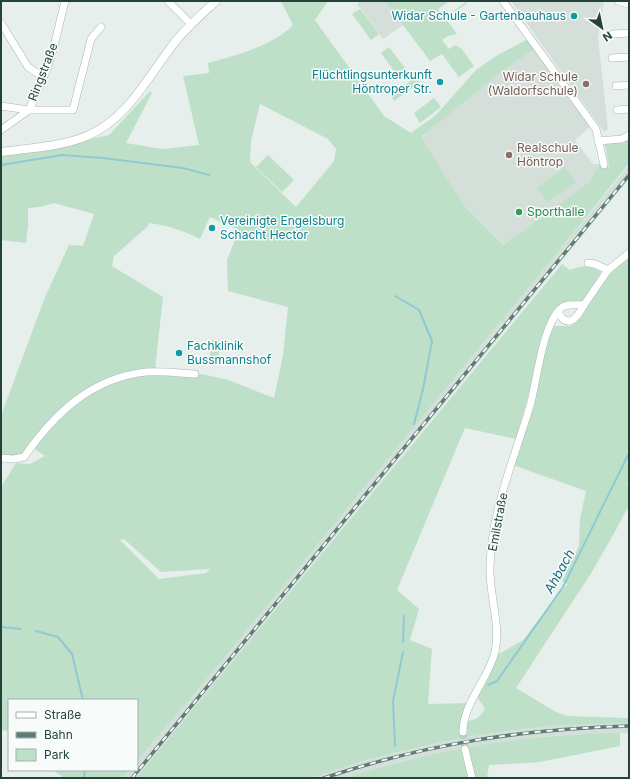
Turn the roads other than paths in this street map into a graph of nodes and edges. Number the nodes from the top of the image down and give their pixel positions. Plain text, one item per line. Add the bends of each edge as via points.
1 (65, 1) edge
2 (168, 1) edge
3 (216, 1) edge
4 (503, 1) edge
5 (618, 1) edge
6 (629, 4) edge
7 (1, 23) edge
8 (191, 24) junction
9 (101, 27) dead end
10 (629, 33) edge
11 (613, 34) dead end
12 (629, 57) edge
13 (612, 58) dead end
14 (43, 77) junction
15 (629, 85) edge
16 (616, 86) dead end
17 (1, 106) edge
18 (629, 109) edge
19 (29, 110) junction
20 (617, 110) dead end
21 (1, 130) edge
22 (629, 135) edge
23 (598, 141) junction
24 (1, 152) edge
25 (604, 165) dead end
26 (629, 253) edge
27 (588, 263) dead end
28 (608, 270) junction
29 (584, 306) junction
30 (558, 312) junction
31 (195, 374) dead end
32 (1, 458) edge
33 (463, 732) tunnel mouth
34 (465, 749) tunnel mouth
35 (472, 778) edge

1 - 14 street, Ringstraße
2 - 8 street
3 - 8 street
4 - 23 street via 592,123
5 - 6 street
7 - 14 street via 28,67
8 - 24 street via 127,106 107,124 88,136 65,143
9 - 19 street via 91,39 73,110
10 - 11 street
12 - 13 street
14 - 19 street, Ringstraße
15 - 16 street
17 - 19 street
18 - 20 street
19 - 21 street, Ringstraße
22 - 23 street
23 - 25 street
26 - 28 street
27 - 28 street
28 - 29 street
29 - 30 street via 567,306
29 - 30 street via 578,317 570,321 561,318
30 - 33 street, Emilstraße via 546,337 531,400 495,523 490,568 496,631 495,651 464,718
31 - 32 street via 147,372 100,385 89,390 60,412 24,457
34 - 35 street

